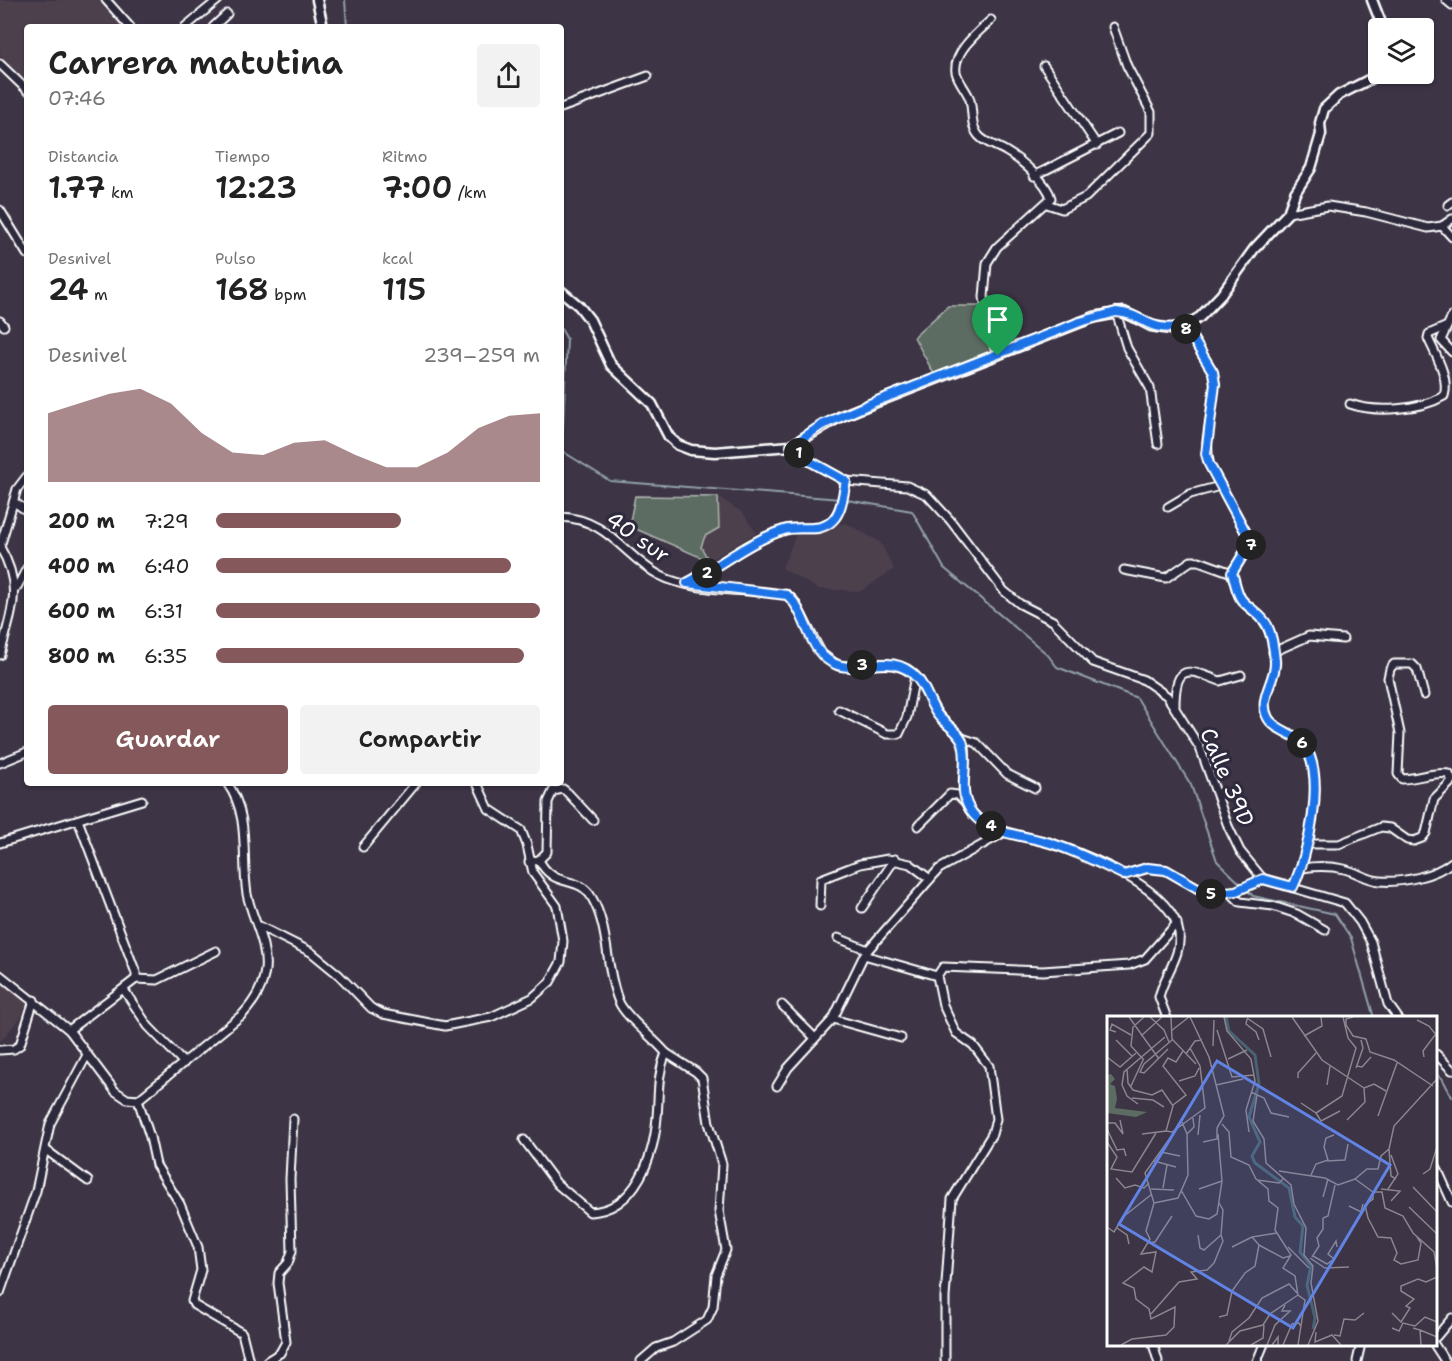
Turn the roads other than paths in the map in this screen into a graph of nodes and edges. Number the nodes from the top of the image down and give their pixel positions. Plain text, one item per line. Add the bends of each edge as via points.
1 (106, 0) edge
2 (218, 0) edge
3 (317, 0) edge
4 (1372, 0) edge
5 (1446, 0) edge
6 (1452, 5) edge
7 (209, 8) junction
8 (227, 14) dead end
9 (1379, 18) edge
10 (991, 20) dead end
11 (127, 24) edge
12 (189, 24) edge
13 (215, 24) edge
14 (216, 24) edge
15 (322, 24) edge
16 (1113, 27) dead end
17 (0, 64) edge
18 (1044, 66) dead end
19 (648, 76) dead end
20 (1368, 80) edge
21 (24, 87) edge
22 (564, 107) edge
23 (1118, 134) dead end
24 (1097, 145) junction
25 (1034, 176) junction
26 (1047, 204) junction
27 (0, 210) edge
28 (1288, 213) junction
29 (1452, 219) edge
30 (1442, 226) junction
31 (1452, 237) edge
32 (24, 249) edge
33 (564, 294) edge
34 (1116, 312) junction
35 (1452, 316) edge
36 (1185, 326) junction
37 (1446, 327) junction
38 (1452, 352) edge
39 (998, 356) junction
40 (1350, 404) dead end
41 (1158, 444) dead end
42 (791, 446) junction
43 (24, 480) edge
44 (846, 481) junction
45 (1221, 486) junction
46 (14, 502) junction
47 (1168, 507) dead end
48 (24, 510) edge
49 (564, 517) edge
50 (0, 547) edge
51 (1124, 570) dead end
52 (1232, 573) junction
53 (24, 574) edge
54 (687, 583) junction
55 (15, 593) junction
56 (1344, 639) dead end
57 (1273, 652) junction
58 (0, 655) edge
59 (1241, 675) dead end
60 (915, 676) junction
61 (1424, 695) dead end
62 (1175, 706) junction
63 (839, 710) dead end
64 (962, 738) junction
65 (24, 753) edge
66 (0, 763) edge
67 (229, 786) edge
68 (414, 786) edge
69 (478, 786) edge
70 (1035, 788) dead end
71 (142, 800) dead end
72 (966, 802) junction
73 (78, 820) junction
74 (593, 820) dead end
75 (918, 826) dead end
76 (1005, 832) junction
77 (0, 843) edge
78 (1309, 844) junction
79 (363, 847) dead end
80 (895, 859) junction
81 (539, 860) junction
82 (529, 862) junction
83 (1452, 862) edge
84 (1302, 868) junction
85 (1124, 875) junction
86 (930, 879) junction
87 (1263, 879) junction
88 (1293, 887) junction
89 (1233, 891) junction
90 (820, 906) dead end
91 (862, 908) dead end
92 (1177, 923) junction
93 (257, 925) junction
94 (1325, 930) dead end
95 (838, 938) dead end
96 (216, 951) dead end
97 (866, 953) junction
98 (0, 975) edge
99 (937, 976) junction
100 (136, 979) junction
101 (124, 990) junction
102 (34, 1000) junction
103 (782, 1005) dead end
104 (1167, 1016) edge
105 (1397, 1016) edge
106 (833, 1019) junction
107 (69, 1030) junction
108 (814, 1037) junction
109 (901, 1038) dead end
110 (0, 1050) edge
111 (666, 1053) junction
112 (87, 1055) junction
113 (1437, 1055) edge
114 (184, 1064) junction
115 (1452, 1070) edge
116 (777, 1086) dead end
117 (138, 1100) junction
118 (293, 1119) dead end
119 (524, 1140) dead end
120 (46, 1149) junction
121 (1437, 1168) edge
122 (88, 1181) dead end
123 (1452, 1202) edge
124 (0, 1293) edge
125 (1452, 1318) edge
126 (1437, 1336) edge
127 (1154, 1346) edge
128 (1263, 1346) edge
129 (1361, 1346) edge
130 (1435, 1346) edge
131 (249, 1361) edge
132 (267, 1361) edge
133 (641, 1361) edge
134 (945, 1361) edge
135 (1158, 1361) edge
136 (1257, 1361) edge
137 (1357, 1361) edge
138 (1444, 1361) edge

1 - 11 street
2 - 7 street
3 - 15 street
4 - 9 street
5 - 6 street
7 - 12 street
7 - 13 street via 218,16
8 - 14 street
10 - 25 street via 957,58 956,72 970,101 979,137 1008,152
16 - 26 street via 1127,66 1151,112 1151,133 1086,197 1062,209
17 - 21 street
18 - 24 street
19 - 22 street
20 - 28 street via 1339,94 1324,109 1314,159
23 - 24 street
24 - 25 street
25 - 26 street via 1051,195
26 - 39 street via 997,247 987,263 987,323
27 - 32 street
28 - 30 street via 1328,206 1428,228
28 - 36 street via 1254,249 1209,309
29 - 30 street
30 - 31 street
33 - 42 street via 590,320 611,365 646,396 669,437 678,445 716,452
34 - 36 street via 1160,329
34 - 39 street via 1080,322
34 - 41 street via 1127,348 1150,388
35 - 37 street
36 - 45 street via 1213,372 1215,384 1206,454
37 - 38 street via 1441,340
37 - 40 street via 1428,338 1439,361 1446,388 1444,396 1383,410
39 - 42 street via 841,416
42 - 44 street
43 - 46 street
44 - 54 street via 838,513 832,521 822,527 788,529 770,535
44 - 62 street, Calle 39D via 896,484 927,495 1004,591 1053,621 1093,662 1155,686
45 - 47 street via 1190,494
45 - 52 street via 1251,542
46 - 48 street
46 - 50 street
49 - 54 street, 40 sur via 594,526 659,575
50 - 55 street via 12,568
51 - 52 street via 1166,578 1191,561 1198,561
52 - 57 street via 1241,598 1267,625
53 - 55 street
54 - 60 street, 40 sur via 787,595 828,661 839,666 888,662
55 - 58 street
56 - 57 street via 1309,636
57 - 78 street via 1274,672 1266,694 1266,715 1271,723 1300,739 1310,758 1314,787
59 - 62 street via 1220,681 1189,670 1176,682
60 - 63 street via 907,717 899,734 887,734
60 - 64 street via 937,714
61 - 78 street via 1417,669 1412,664 1394,664 1388,678 1400,733 1398,774 1417,779 1443,773 1449,774 1452,782 1434,799 1422,838 1407,840 1390,828 1381,827 1339,844
62 - 87 street, Calle 39D via 1209,769 1240,851
64 - 70 street via 985,749 1007,774
64 - 72 street
65 - 66 street
67 - 93 street via 239,806 247,894
68 - 79 street
69 - 82 street via 489,809 521,830
71 - 73 street
72 - 75 street via 950,794
72 - 76 street via 979,820
73 - 77 street
73 - 100 street
74 - 81 street via 563,789 554,791 548,802 547,852
76 - 85 street via 1054,844
76 - 86 street via 957,857
78 - 84 street
80 - 86 street via 910,864
80 - 90 street via 867,862 825,876 819,882
80 - 91 street
81 - 82 street
81 - 111 street via 547,875 581,886 594,900 620,1004
82 - 93 street via 557,906 563,941 561,962 550,982 532,998 511,1010 467,1024 445,1026 378,1012 310,952
83 - 84 street via 1445,868 1406,879 1380,881 1346,869
84 - 88 street
85 - 89 street via 1147,868 1166,870 1208,894
85 - 92 street via 1157,897
86 - 97 street
87 - 88 street
87 - 89 street
88 - 105 street via 1345,903 1371,942 1388,1004
89 - 94 street via 1240,902 1274,906
92 - 99 street via 1138,964 1043,971 950,965
92 - 104 street via 1179,945 1160,997
93 - 114 street via 266,959 255,998 243,1014
95 - 97 street
96 - 100 street via 157,980
97 - 99 street
97 - 106 street
98 - 102 street
99 - 134 street via 938,989 956,1033 982,1053 989,1066 996,1119 992,1134 952,1199
100 - 101 street
101 - 107 street
101 - 114 street via 148,1026
102 - 107 street
102 - 110 street via 20,1045
103 - 108 street
106 - 108 street
106 - 109 street
107 - 112 street
108 - 116 street
111 - 119 street via 660,1068 657,1118 649,1158 635,1186 620,1203 590,1212 557,1184
111 - 133 street via 702,1078 709,1123 722,1164 719,1210 726,1250 716,1275 713,1307 707,1320 679,1339 656,1348
112 - 117 street via 115,1091 127,1099
112 - 120 street via 50,1124
113 - 115 street
114 - 117 street
117 - 131 street via 156,1165 180,1204 198,1247 201,1270 194,1305 242,1333
118 - 132 street via 292,1251 279,1273 278,1283 286,1342 280,1353
120 - 122 street
120 - 124 street via 36,1191
121 - 123 street
125 - 126 street
127 - 135 street
128 - 136 street
129 - 137 street
130 - 138 street

